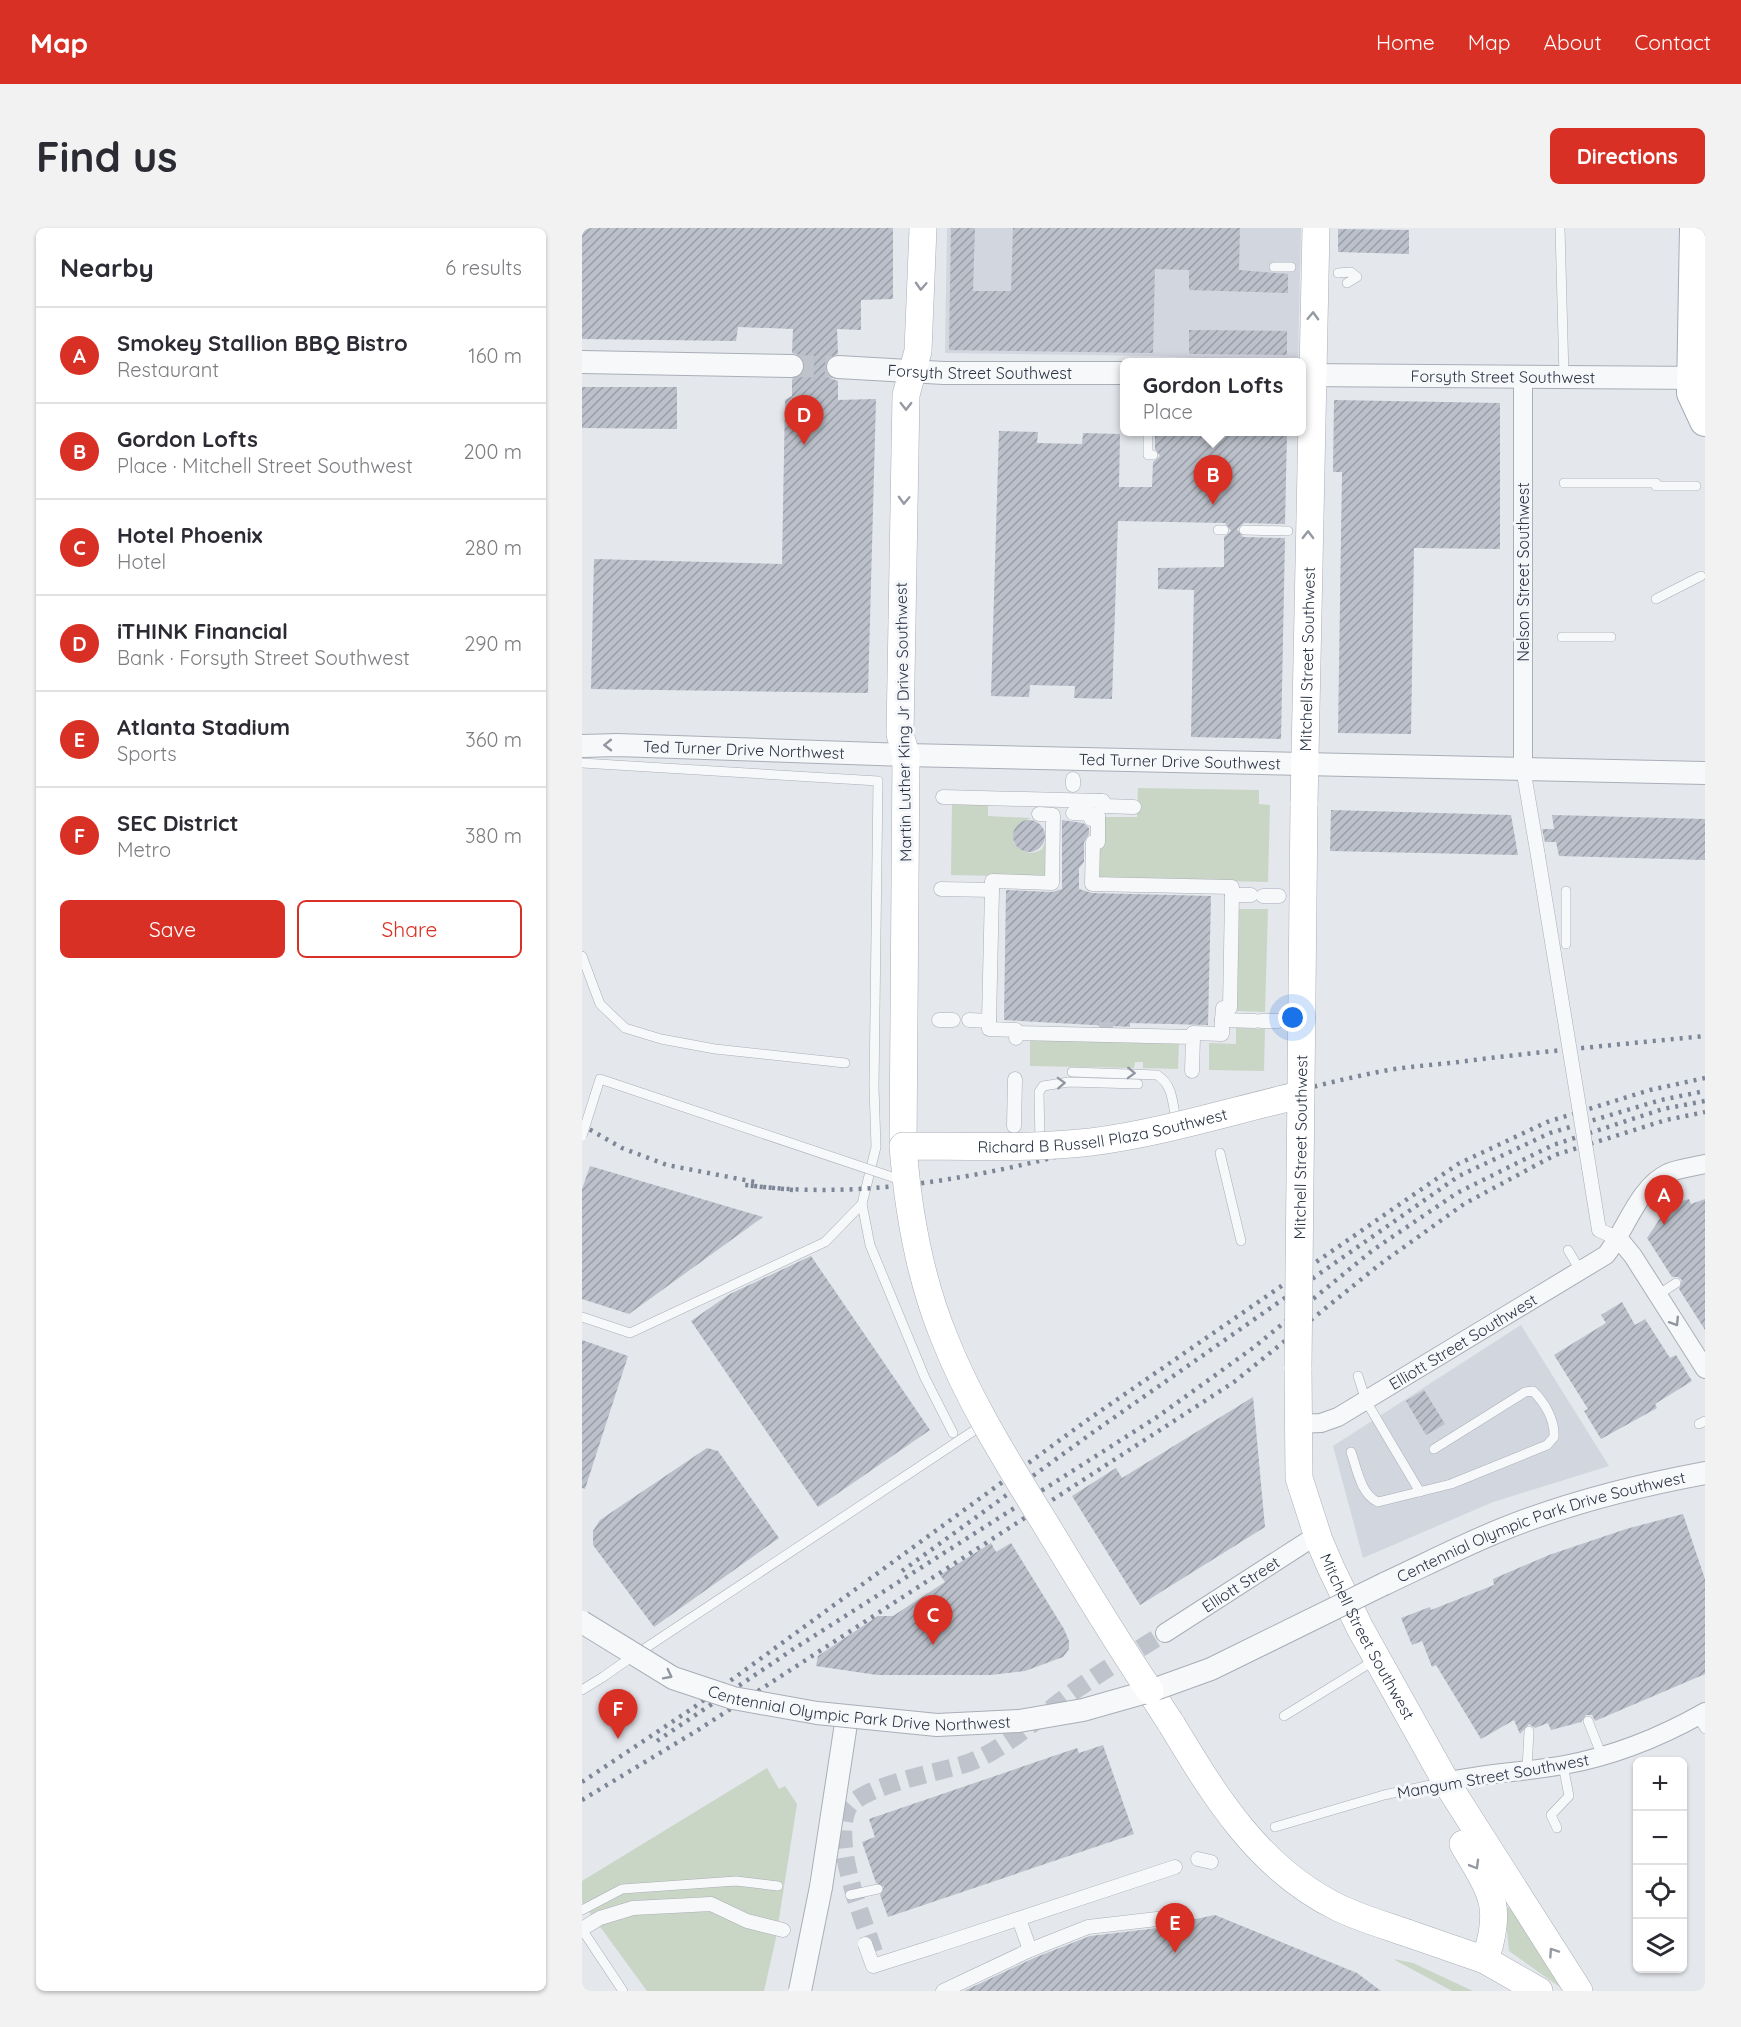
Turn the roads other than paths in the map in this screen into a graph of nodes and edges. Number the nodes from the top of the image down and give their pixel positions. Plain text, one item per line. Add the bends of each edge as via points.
1 (923, 228) edge
2 (1316, 228) edge
3 (1560, 228) edge
4 (1695, 228) edge
5 (1274, 267) dead end
6 (1291, 267) dead end
7 (1338, 273) dead end
8 (1347, 283) dead end
9 (1699, 284) edge
10 (582, 362) edge
11 (792, 366) tunnel mouth
12 (838, 367) tunnel mouth
13 (911, 371) junction
14 (1120, 373) edge
15 (1306, 375) edge
16 (1523, 376) junction
17 (1564, 376) junction
18 (1699, 378) edge
19 (1705, 421) edge
20 (1148, 436) edge
21 (1306, 436) edge
22 (1153, 455) dead end
23 (1564, 483) dead end
24 (1696, 486) dead end
25 (1244, 530) dead end
26 (1288, 531) dead end
27 (1701, 576) dead end
28 (1656, 599) dead end
29 (1562, 637) dead end
30 (1611, 637) dead end
31 (582, 746) edge
32 (906, 754) junction
33 (1304, 762) junction
34 (582, 764) edge
35 (1523, 768) junction
36 (1705, 773) edge
37 (943, 797) dead end
38 (990, 798) junction
39 (1134, 807) dead end
40 (1051, 808) junction
41 (1099, 810) junction
42 (990, 813) dead end
43 (941, 889) dead end
44 (992, 890) junction
45 (1566, 891) dead end
46 (1232, 895) junction
47 (1279, 896) dead end
48 (1566, 944) dead end
49 (582, 956) edge
50 (939, 1020) dead end
51 (953, 1020) dead end
52 (969, 1020) dead end
53 (1222, 1020) junction
54 (989, 1021) junction
55 (1278, 1021) dead end
56 (1192, 1037) junction
57 (845, 1063) dead end
58 (1192, 1071) dead end
59 (1072, 1072) dead end
60 (1015, 1079) dead end
61 (1138, 1084) dead end
62 (1300, 1095) junction
63 (1176, 1125) junction
64 (1014, 1126) dead end
65 (582, 1136) edge
66 (1040, 1145) junction
67 (903, 1146) junction
68 (1220, 1153) dead end
69 (1705, 1164) edge
70 (909, 1183) dead end
71 (862, 1204) junction
72 (1619, 1239) junction
73 (1241, 1240) dead end
74 (1568, 1250) dead end
75 (1580, 1270) junction
76 (1676, 1283) dead end
77 (1658, 1294) junction
78 (582, 1317) edge
79 (1705, 1370) edge
80 (1358, 1376) dead end
81 (1366, 1401) junction
82 (985, 1423) junction
83 (1297, 1424) junction
84 (953, 1433) dead end
85 (1434, 1449) dead end
86 (1351, 1452) dead end
87 (1705, 1473) edge
88 (1420, 1492) junction
89 (1317, 1535) junction
90 (582, 1623) edge
91 (1165, 1632) tunnel mouth
92 (633, 1656) junction
93 (1377, 1659) junction
94 (582, 1690) edge
95 (1150, 1691) junction
96 (1284, 1716) dead end
97 (847, 1717) junction
98 (1703, 1719) edge
99 (1588, 1721) dead end
100 (1529, 1731) dead end
101 (1602, 1756) junction
102 (1563, 1765) junction
103 (1527, 1769) junction
104 (1446, 1782) junction
105 (1275, 1827) dead end
106 (1557, 1828) dead end
107 (1174, 1867) dead end
108 (778, 1886) dead end
109 (878, 1889) dead end
110 (850, 1895) dead end
111 (582, 1910) edge
112 (1183, 1916) dead end
113 (1019, 1919) junction
114 (783, 1930) dead end
115 (584, 1931) edge
116 (865, 1944) tunnel mouth
117 (1030, 1950) junction
118 (1485, 1960) junction
119 (623, 1991) edge
120 (800, 1991) edge
121 (944, 1991) edge
122 (1539, 1991) edge
123 (1579, 1991) edge

1 -> 13 main road, Martin Luther King Jr Drive Southwest via 918,351
15 -> 2 main road, Mitchell Street Southwest
3 - 17 lane
4 - 9 main road
5 - 6 lane
7 - 8 lane via 1351,272 1357,277
9 - 18 main road
10 - 11 street
12 - 13 street, Forsyth Street Southwest
13 - 14 street, Forsyth Street Southwest
13 -> 32 main road, Martin Luther King Jr Drive Southwest via 906,395 901,587 900,734
15 - 16 street, Forsyth Street Southwest
16 - 17 street, Forsyth Street Southwest
16 - 35 street, Nelson Street Southwest
17 - 18 street, Forsyth Street Southwest
18 - 19 main road via 1692,393
20 - 22 lane via 1148,455
33 -> 21 main road, Mitchell Street Southwest
23 - 24 lane
25 - 26 lane
27 - 28 lane
29 - 30 lane
32 -> 31 street, Ted Turner Drive Northwest
32 - 33 street, Ted Turner Drive Southwest
32 - 67 main road, Martin Luther King Jr Drive Southwest
33 - 35 street, Ted Turner Drive Southwest
33 - 62 main road, Mitchell Street Southwest, bridge
34 - 71 lane via 878,781 876,1147
35 - 36 street, Ted Turner Drive Southwest
35 - 72 street, bridge via 1599,1230
37 - 38 street
38 - 40 street
38 - 42 street
39 - 41 street via 1106,806 1103,801
40 - 41 street via 1073,802
40 - 44 street via 1052,883 992,881
41 - 46 street via 1092,884 1232,887
43 - 44 street
44 - 54 street
45 - 48 lane
46 - 47 street
46 - 53 street via 1230,1008 1222,1008
49 - 57 lane via 600,1004 625,1028 715,1049
50 - 51 street
52 - 54 street
53 - 55 street
53 - 56 street via 1222,1034 1193,1033
54 - 56 street via 989,1029 1016,1030 1016,1035 1106,1033
56 - 58 street
59 -> 63 lane via 1157,1076 1166,1080
60 - 64 street
66 -> 61 lane via 1042,1086 1069,1082
62 - 63 main road, Richard B Russell Plaza Southwest, bridge
62 - 83 main road, Mitchell Street Southwest, bridge
63 - 66 main road, Richard B Russell Plaza Southwest, bridge via 1090,1142
65 - 70 lane, bridge via 600,1079
66 - 67 main road, Richard B Russell Plaza Southwest, bridge
67 - 82 main road, Martin Luther King Jr Drive Southwest, bridge via 907,1194 932,1302 944,1337
68 - 73 lane
69 - 72 street via 1660,1179 1636,1207
71 - 78 lane via 825,1242 630,1333
71 - 84 lane via 870,1245 925,1378
72 - 75 street, Elliott Street Southwest via 1606,1255
72 - 77 street
74 - 75 lane
75 - 81 street, Elliott Street Southwest
76 - 77 lane
77 -> 79 street
80 - 81 lane
81 - 83 street, Elliott Street Southwest via 1326,1421
81 - 88 lane
82 - 92 lane
82 - 95 main road, Martin Luther King Jr Drive Southwest, bridge
83 - 89 main road, Mitchell Street Southwest via 1299,1478
85 - 88 lane via 1526,1392 1533,1391 1555,1424 1554,1437 1546,1445 1451,1484
86 - 88 lane via 1369,1498 1378,1502
87 - 95 street, Centennial Olympic Park Drive Southwest, bridge via 1621,1490 1501,1530 1211,1669
89 - 91 street, Elliott Street
89 - 93 main road, Mitchell Street Southwest
90 - 92 street, Centennial Olympic Park Drive Northwest, bridge
92 - 94 lane, bridge
92 -> 97 street, Centennial Olympic Park Drive Northwest, bridge via 673,1678 733,1698
93 - 96 lane
93 - 104 main road, Mitchell Street Southwest
95 - 97 street, Centennial Olympic Park Drive Northwest, bridge via 1083,1710 1019,1720 937,1725
95 - 118 main road, Martin Luther King Jr Drive Southwest, bridge via 1216,1797 1261,1853 1283,1873 1338,1908
97 - 120 street, bridge via 817,1914
98 - 101 street, Mangum Street Southwest
99 - 101 lane
100 - 103 lane
101 - 102 street, Mangum Street Southwest
102 - 103 street, Mangum Street Southwest
102 - 106 lane via 1569,1796 1551,1815
103 - 104 street, Mangum Street Southwest
104 - 105 lane, Mangum Street Southwest via 1384,1795
104 -> 118 main road via 1445,1814 1488,1889 1493,1905 1495,1932
123 -> 104 main road, Mitchell Street Southwest
107 - 113 street
108 - 111 lane via 736,1881 621,1889
109 - 110 lane
112 - 117 street via 1088,1927
113 - 116 street, bridge via 873,1966
113 - 117 street
114 - 115 street via 747,1921 711,1904 633,1908 600,1918
115 - 119 lane
117 - 121 street
118 - 122 main road

